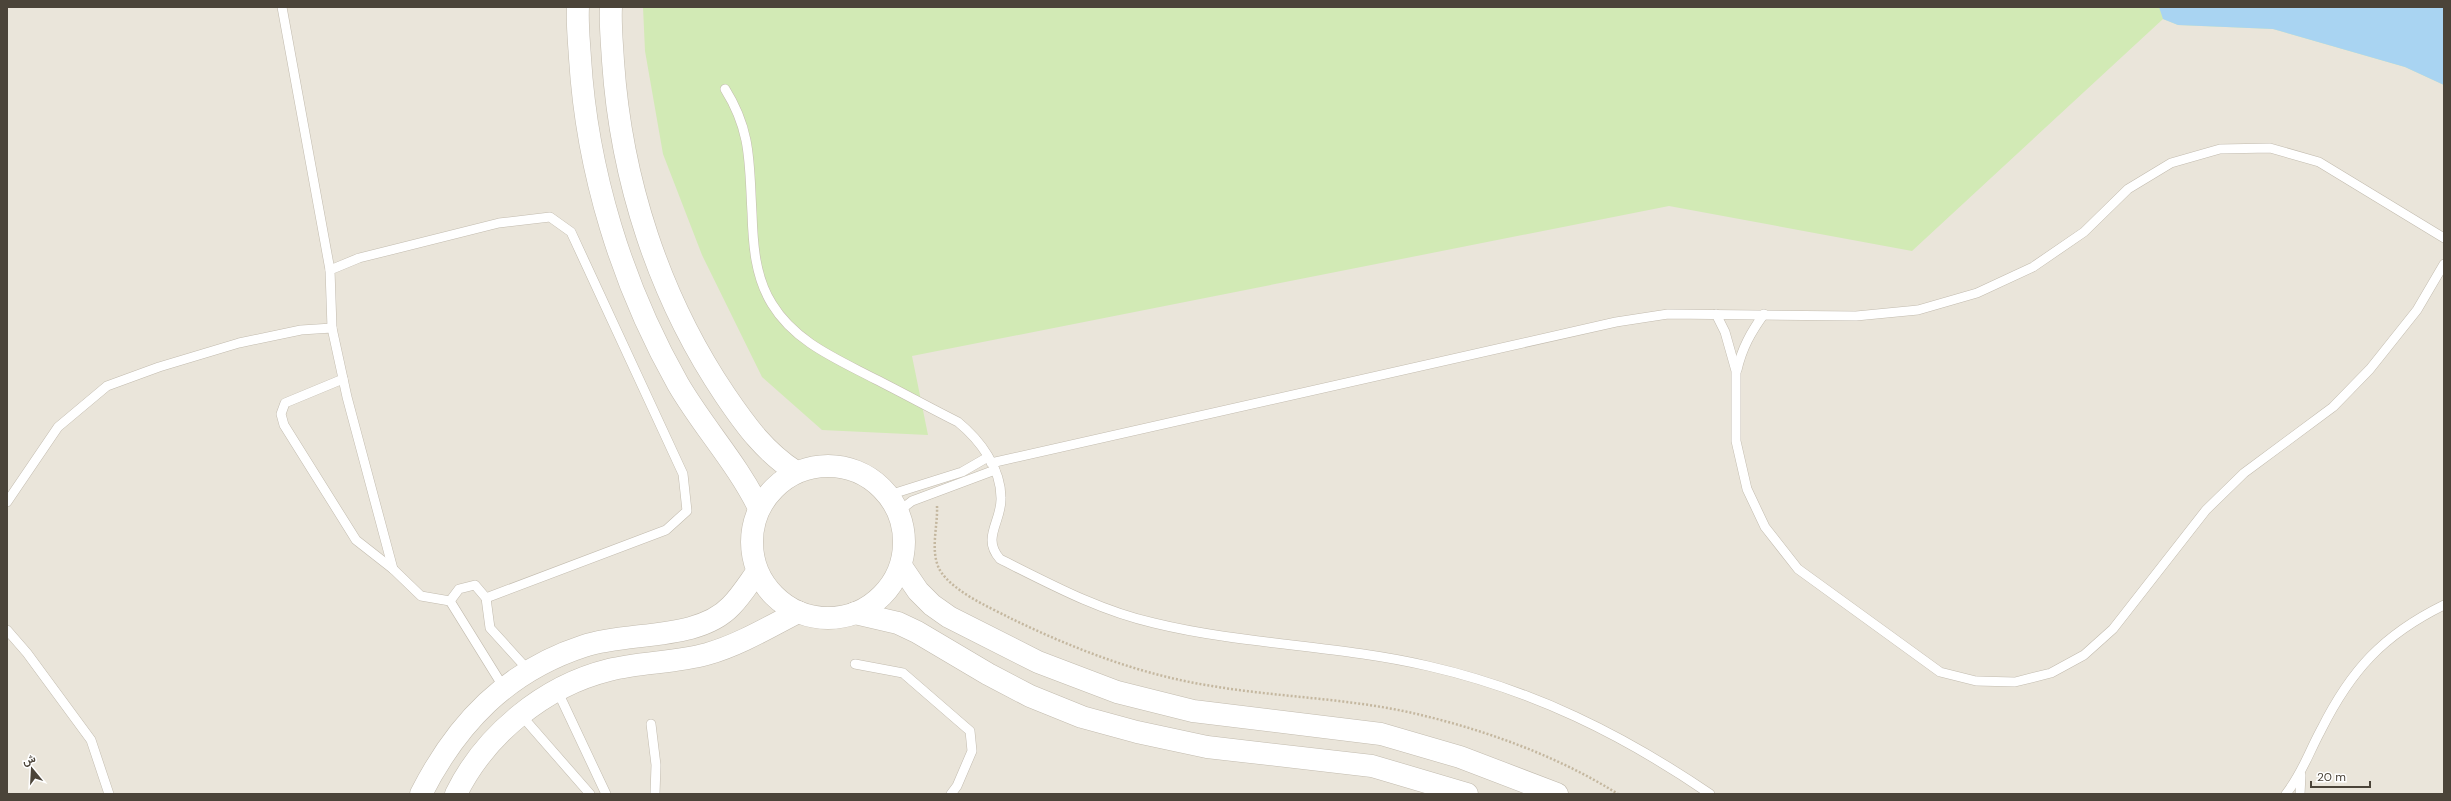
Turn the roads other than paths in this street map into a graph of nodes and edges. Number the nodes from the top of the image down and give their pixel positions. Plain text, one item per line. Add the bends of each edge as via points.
1 (282, 7) edge
2 (578, 7) edge
3 (611, 7) edge
4 (725, 88) dead end
5 (2444, 238) edge
6 (2444, 264) edge
7 (330, 270) junction
8 (1716, 314) junction
9 (1764, 314) junction
10 (332, 328) junction
11 (1736, 371) junction
12 (343, 379) junction
13 (991, 463) junction
14 (796, 472) junction
15 (7, 502) edge
16 (894, 503) junction
17 (759, 508) junction
18 (901, 566) junction
19 (392, 569) junction
20 (758, 572) junction
21 (486, 598) junction
22 (450, 601) junction
23 (2444, 605) edge
24 (798, 612) junction
25 (855, 613) junction
26 (7, 630) edge
27 (855, 664) dead end
28 (517, 679) junction
29 (557, 690) junction
30 (528, 709) junction
31 (651, 724) dead end
32 (2301, 775) junction
33 (109, 794) edge
34 (421, 794) edge
35 (456, 794) edge
36 (590, 794) edge
37 (606, 794) edge
38 (655, 794) edge
39 (951, 794) edge
40 (1467, 794) edge
41 (1557, 794) edge
42 (1710, 794) edge
43 (2286, 794) edge
44 (2300, 794) edge

1 - 7 lane
2 - 17 street via 582,96 596,177 617,248 678,384 734,464
3 - 14 street via 616,94 629,172 648,240 674,306 707,368 746,427 777,460
4 - 13 lane via 738,110 746,133 753,244 759,274 772,303 791,328 815,348 958,422 970,432
5 - 9 lane via 2319,162 2270,148 2220,149 2171,162 2128,188 2084,232 2033,267 1977,293 1918,310 1856,316
6 - 11 lane via 2417,310 2370,369 2333,407 2244,474 2206,510 2113,629 2084,656 2051,673 2015,682 1976,681 1940,672 1798,569 1765,527 1747,489 1736,441
7 - 10 lane
7 - 21 lane via 359,258 499,223 550,217 570,232 574,239 683,474 687,511 666,530
8 - 9 lane
8 - 11 lane via 1725,332
8 - 13 lane via 1668,314 1616,322
9 - 11 lane via 1751,331
10 - 12 lane
10 - 15 lane via 301,330 239,343 107,386 58,427
12 - 19 lane
12 - 19 lane via 285,403 281,414 284,425 356,540
13 - 16 lane via 962,472
13 - 16 lane via 935,492 912,501
13 - 42 lane via 1000,484 1001,498 1000,513 991,535 994,552 1000,559 1074,596 1152,623 1233,639 1345,652 1428,666 1508,688 1585,719 1658,758
14 - 16 street via 816,466 837,465 856,470 874,480
14 - 17 street via 781,481
16 - 18 street via 904,529 905,547
17 - 20 street via 752,529 752,551
18 - 25 street via 891,586 875,602
18 - 41 street via 918,591 932,605 950,617 1038,662 1118,692 1193,711 1381,734 1460,757
19 - 22 lane via 421,596
20 - 24 street via 768,589 781,603
20 - 28 street via 731,607 695,627 585,645 549,660
21 - 22 lane via 475,585 459,589
21 - 28 lane via 490,628
22 - 28 lane
23 - 32 lane via 2401,628 2379,647 2358,671 2338,697
24 - 25 street via 817,618 836,618
24 - 29 street via 730,646 707,654 607,671
25 - 40 street via 884,619 911,629 995,678 1030,696 1082,717 1207,747 1372,766
26 - 33 lane via 91,740
27 - 39 lane via 903,673 970,731 972,751
28 - 30 street
28 - 34 street via 486,702 460,730 438,762
29 - 30 street
29 - 37 lane
30 - 35 street via 485,748
30 - 36 lane
31 - 38 lane via 656,765
32 - 43 lane
32 - 44 lane

